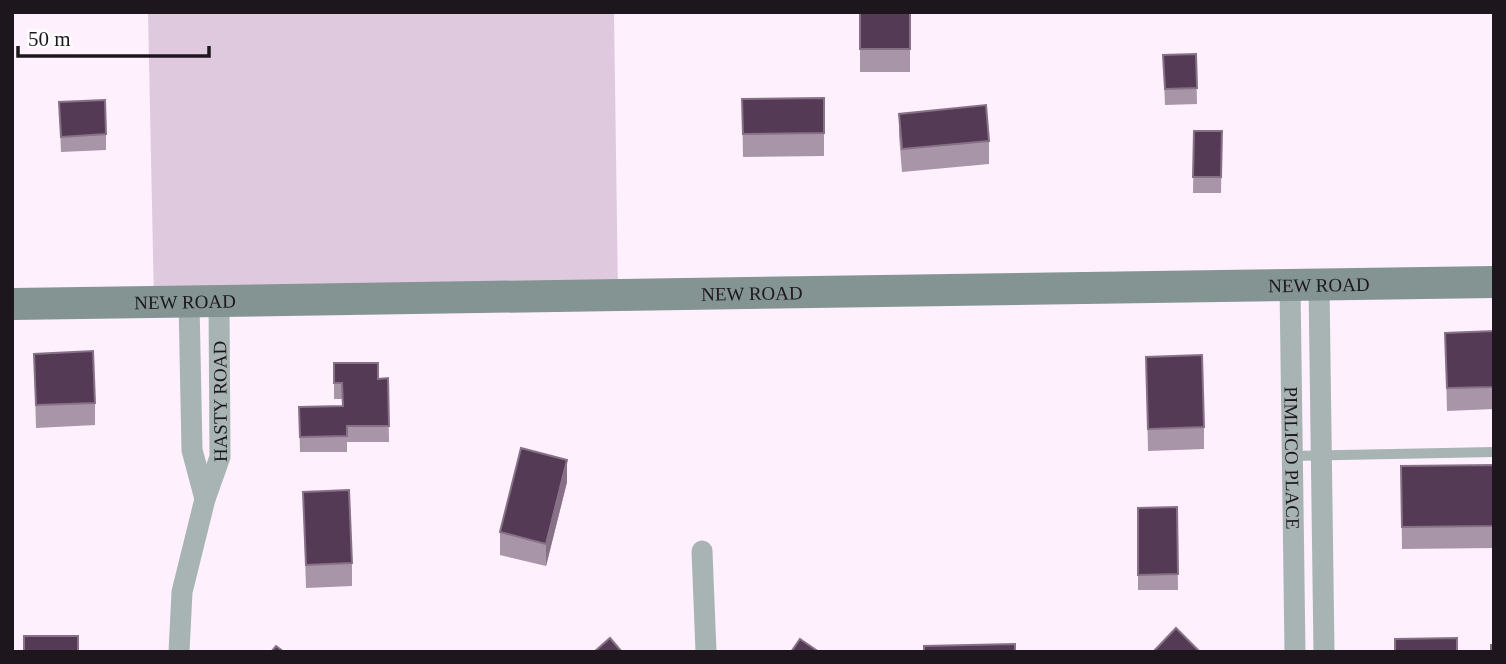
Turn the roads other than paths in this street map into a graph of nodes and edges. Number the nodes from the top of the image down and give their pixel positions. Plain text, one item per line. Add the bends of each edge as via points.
1 (1494, 282) edge
2 (1304, 285) junction
3 (204, 301) junction
4 (12, 304) edge
5 (1494, 452) edge
6 (1291, 456) junction
7 (1320, 456) junction
8 (205, 499) junction
9 (702, 551) dead end
10 (1295, 641) edge
11 (1323, 641) edge
12 (179, 652) edge
13 (706, 652) edge

1 - 2 street, NEW ROAD
2 - 3 street, NEW ROAD
2 - 6 street, PIMLICO PLACE
2 - 7 street, PIMLICO PLACE
3 - 4 street, NEW ROAD
3 - 8 street, HASTY ROAD via 192,450
3 - 8 street, HASTY ROAD via 220,457
5 - 7 lane
6 - 7 lane
6 - 10 street, PIMLICO PLACE
7 - 11 street, PIMLICO PLACE
8 - 12 street, HASTY ROAD via 183,592
9 - 13 street
10 - 11 street, PIMLICO PLACE

